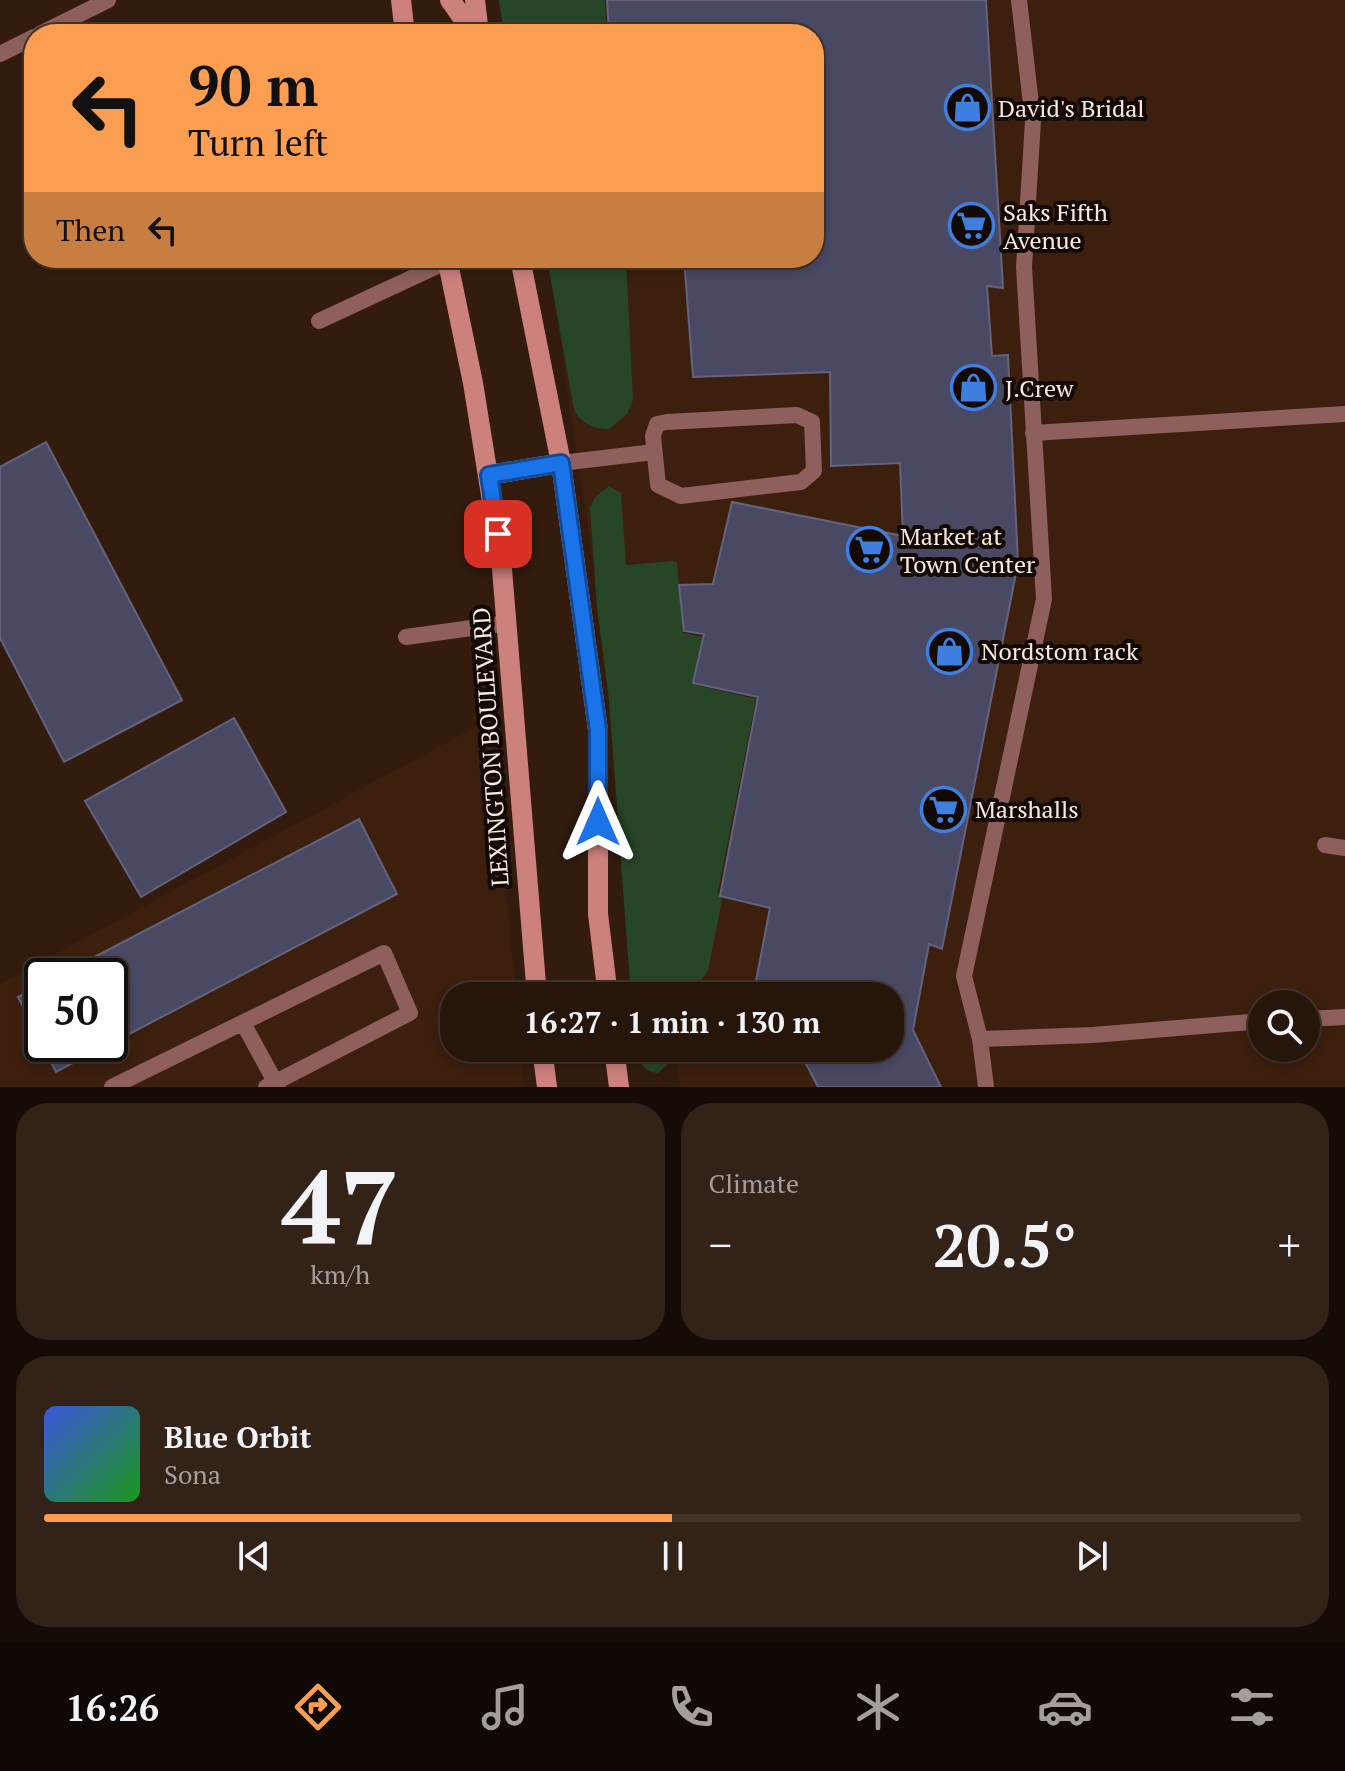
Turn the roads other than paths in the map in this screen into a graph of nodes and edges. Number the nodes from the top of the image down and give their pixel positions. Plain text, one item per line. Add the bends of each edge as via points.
1 (108, 0) edge
2 (401, 0) edge
3 (450, 0) edge
4 (475, 0) edge
5 (1019, 0) edge
6 (60, 24) edge
7 (404, 24) edge
8 (469, 24) edge
9 (476, 24) edge
10 (24, 42) edge
11 (0, 54) edge
12 (429, 268) edge
13 (450, 268) edge
14 (522, 268) edge
15 (319, 321) dead end
16 (1345, 414) edge
17 (1033, 433) junction
18 (654, 452) junction
19 (561, 463) junction
20 (489, 475) junction
21 (508, 623) junction
22 (406, 637) dead end
23 (1325, 845) dead end
24 (1345, 848) edge
25 (536, 982) edge
26 (606, 982) edge
27 (1345, 1017) edge
28 (1320, 1018) edge
29 (1248, 1022) edge
30 (243, 1023) junction
31 (980, 1039) junction
32 (544, 1062) edge
33 (616, 1062) edge
34 (273, 1085) edge
35 (112, 1087) edge
36 (547, 1087) edge
37 (619, 1087) edge
38 (986, 1087) edge

1 - 6 lane
2 - 7 main road
3 - 8 main road
4 - 9 main road
5 - 17 lane via 1033,121 1024,267
10 - 11 lane
12 - 15 lane
13 - 20 main road, LEXINGTON BOULEVARD
14 - 19 main road
16 - 17 lane
17 - 31 lane via 1044,599 964,976
18 - 18 lane via 658,485 681,496 801,482 814,471 812,422 797,415 657,424
18 - 19 lane
19 - 20 main road
19 - 26 main road via 598,730 598,914
20 - 21 main road, LEXINGTON BOULEVARD
21 - 22 lane
21 - 25 main road, LEXINGTON BOULEVARD
23 - 24 lane
27 - 28 lane
29 - 31 lane
30 - 34 lane
30 - 34 lane via 384,953 410,1013
30 - 35 lane
31 - 38 lane
32 - 36 main road
33 - 37 main road

